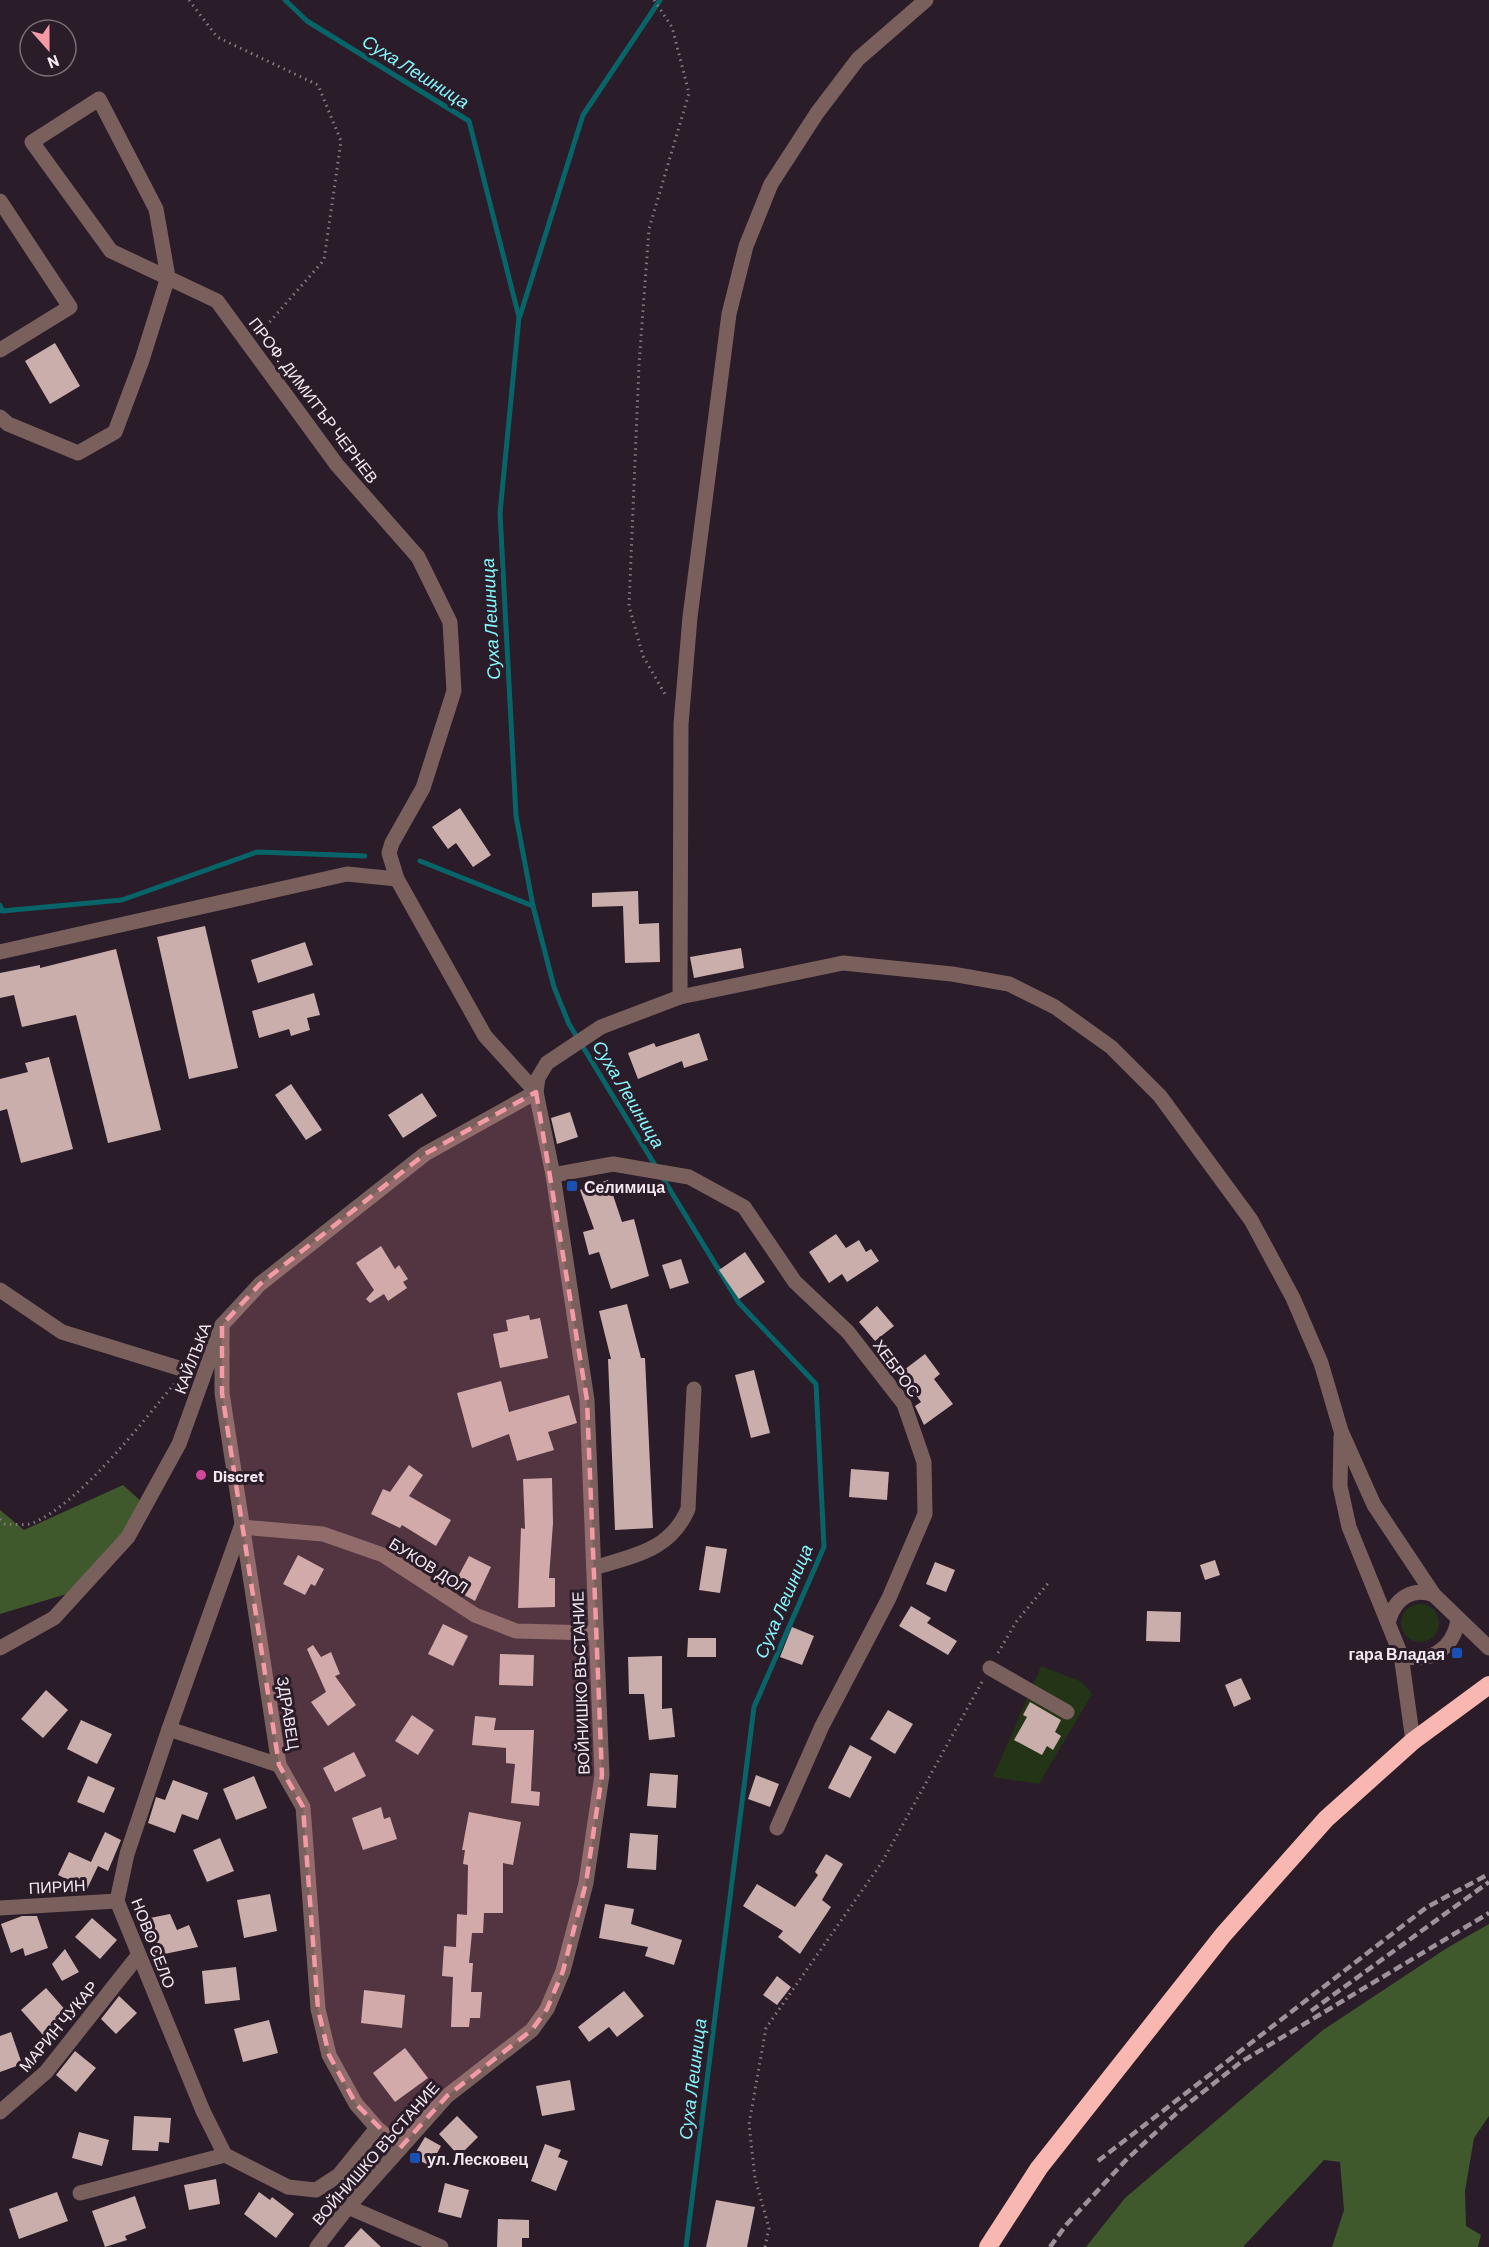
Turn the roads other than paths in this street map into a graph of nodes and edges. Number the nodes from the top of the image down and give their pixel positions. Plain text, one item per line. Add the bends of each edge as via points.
1 (926, 0) edge
2 (0, 201) edge
3 (168, 277) junction
4 (0, 350) edge
5 (0, 417) edge
6 (397, 879) junction
7 (0, 952) edge
8 (680, 998) junction
9 (536, 1092) junction
10 (553, 1175) junction
11 (0, 1290) edge
12 (222, 1325) junction
13 (185, 1370) road end
14 (694, 1389) dead end
15 (1341, 1431) junction
16 (241, 1527) junction
17 (594, 1568) junction
18 (1434, 1595) junction
19 (1389, 1620) junction
20 (1458, 1621) junction
21 (596, 1633) junction
22 (0, 1648) edge
23 (1489, 1648) edge
24 (1401, 1655) junction
25 (990, 1668) road end
26 (1489, 1684) edge
27 (1067, 1712) dead end
28 (169, 1729) junction
29 (1413, 1741) junction
30 (279, 1765) junction
31 (777, 1828) dead end
32 (117, 1901) junction
33 (0, 1908) edge
34 (137, 1957) junction
35 (0, 2112) edge
36 (376, 2128) junction
37 (400, 2148) junction
38 (225, 2155) junction
39 (80, 2193) dead end
40 (348, 2207) junction
41 (317, 2247) edge
42 (441, 2247) edge
43 (988, 2247) edge

1 - 8 street via 858,59 771,184 746,246 729,314 690,617 681,724
2 - 4 street via 70,307
3 - 3 street via 156,208 99,99 32,142 111,251
3 - 5 street via 115,432 78,453 8,424
3 - 6 street, ПРОФ. ДИМИТЪР ЧЕРНЕВ via 217,301 337,465 418,557 450,622 454,691 423,788 392,843 391,862
6 - 7 street via 347,874
6 - 9 street via 485,1036
8 - 9 street via 589,1034 547,1064 538,1078
8 - 15 street via 843,963 1009,984 1055,1007 1112,1047 1160,1096 1251,1220 1293,1298 1321,1363
9 - 10 street, ВОЙНИШКО ВЪСТАНИЕ
9 - 12 street, КАЙЛЪКА via 425,1154 260,1284
10 - 17 street, ВОЙНИШКО ВЪСТАНИЕ via 587,1400
10 - 31 street, ХЕБРОС via 613,1164 689,1176 744,1207 795,1282 848,1332 904,1404 924,1462 925,1514 889,1598 822,1726
11 - 13 street via 62,1332
12 - 16 street, ЗДРАВЕЦ via 222,1393
12 - 22 street, КАЙЛЪКА via 179,1444 128,1537 54,1618
14 - 17 street via 688,1509 681,1525 657,1548
15 - 18 street via 1374,1505
15 - 19 street via 1340,1486 1349,1527
16 - 21 street, БУКОВ ДОЛ via 323,1534 383,1555 476,1615 516,1631
16 - 28 street, НОВО СЕЛО
16 - 30 street, ЗДРАВЕЦ
17 - 21 street, ВОЙНИШКО ВЪСТАНИЕ
18 - 19 street via 1417,1592 1406,1596 1397,1602
18 - 20 street
19 - 24 street
20 - 23 street
20 - 24 street via 1453,1639 1439,1653 1426,1658
21 - 37 street, ВОЙНИШКО ВЪСТАНИЕ via 602,1775 586,1883 556,1990 532,2030 447,2096
24 - 29 street
25 - 27 street
26 - 29 highway
28 - 30 street
28 - 32 street, НОВО СЕЛО via 128,1854
29 - 43 highway via 1326,1819 1223,1935 1039,2168
30 - 36 street, ЗДРАВЕЦ via 303,1807 318,2009 328,2055 356,2104
32 - 33 street, ПИРИН
32 - 34 street, НОВО СЕЛО
34 - 35 street, МАРИН ЧУКАР via 46,2072
34 - 38 street, НОВО СЕЛО
36 - 37 street, ЗДРАВЕЦ
36 - 38 street via 339,2175 316,2190 288,2187
37 - 40 street, ВОЙНИШКО ВЪСТАНИЕ
38 - 39 street
40 - 41 street, ВОЙНИШКО ВЪСТАНИЕ
40 - 42 street

